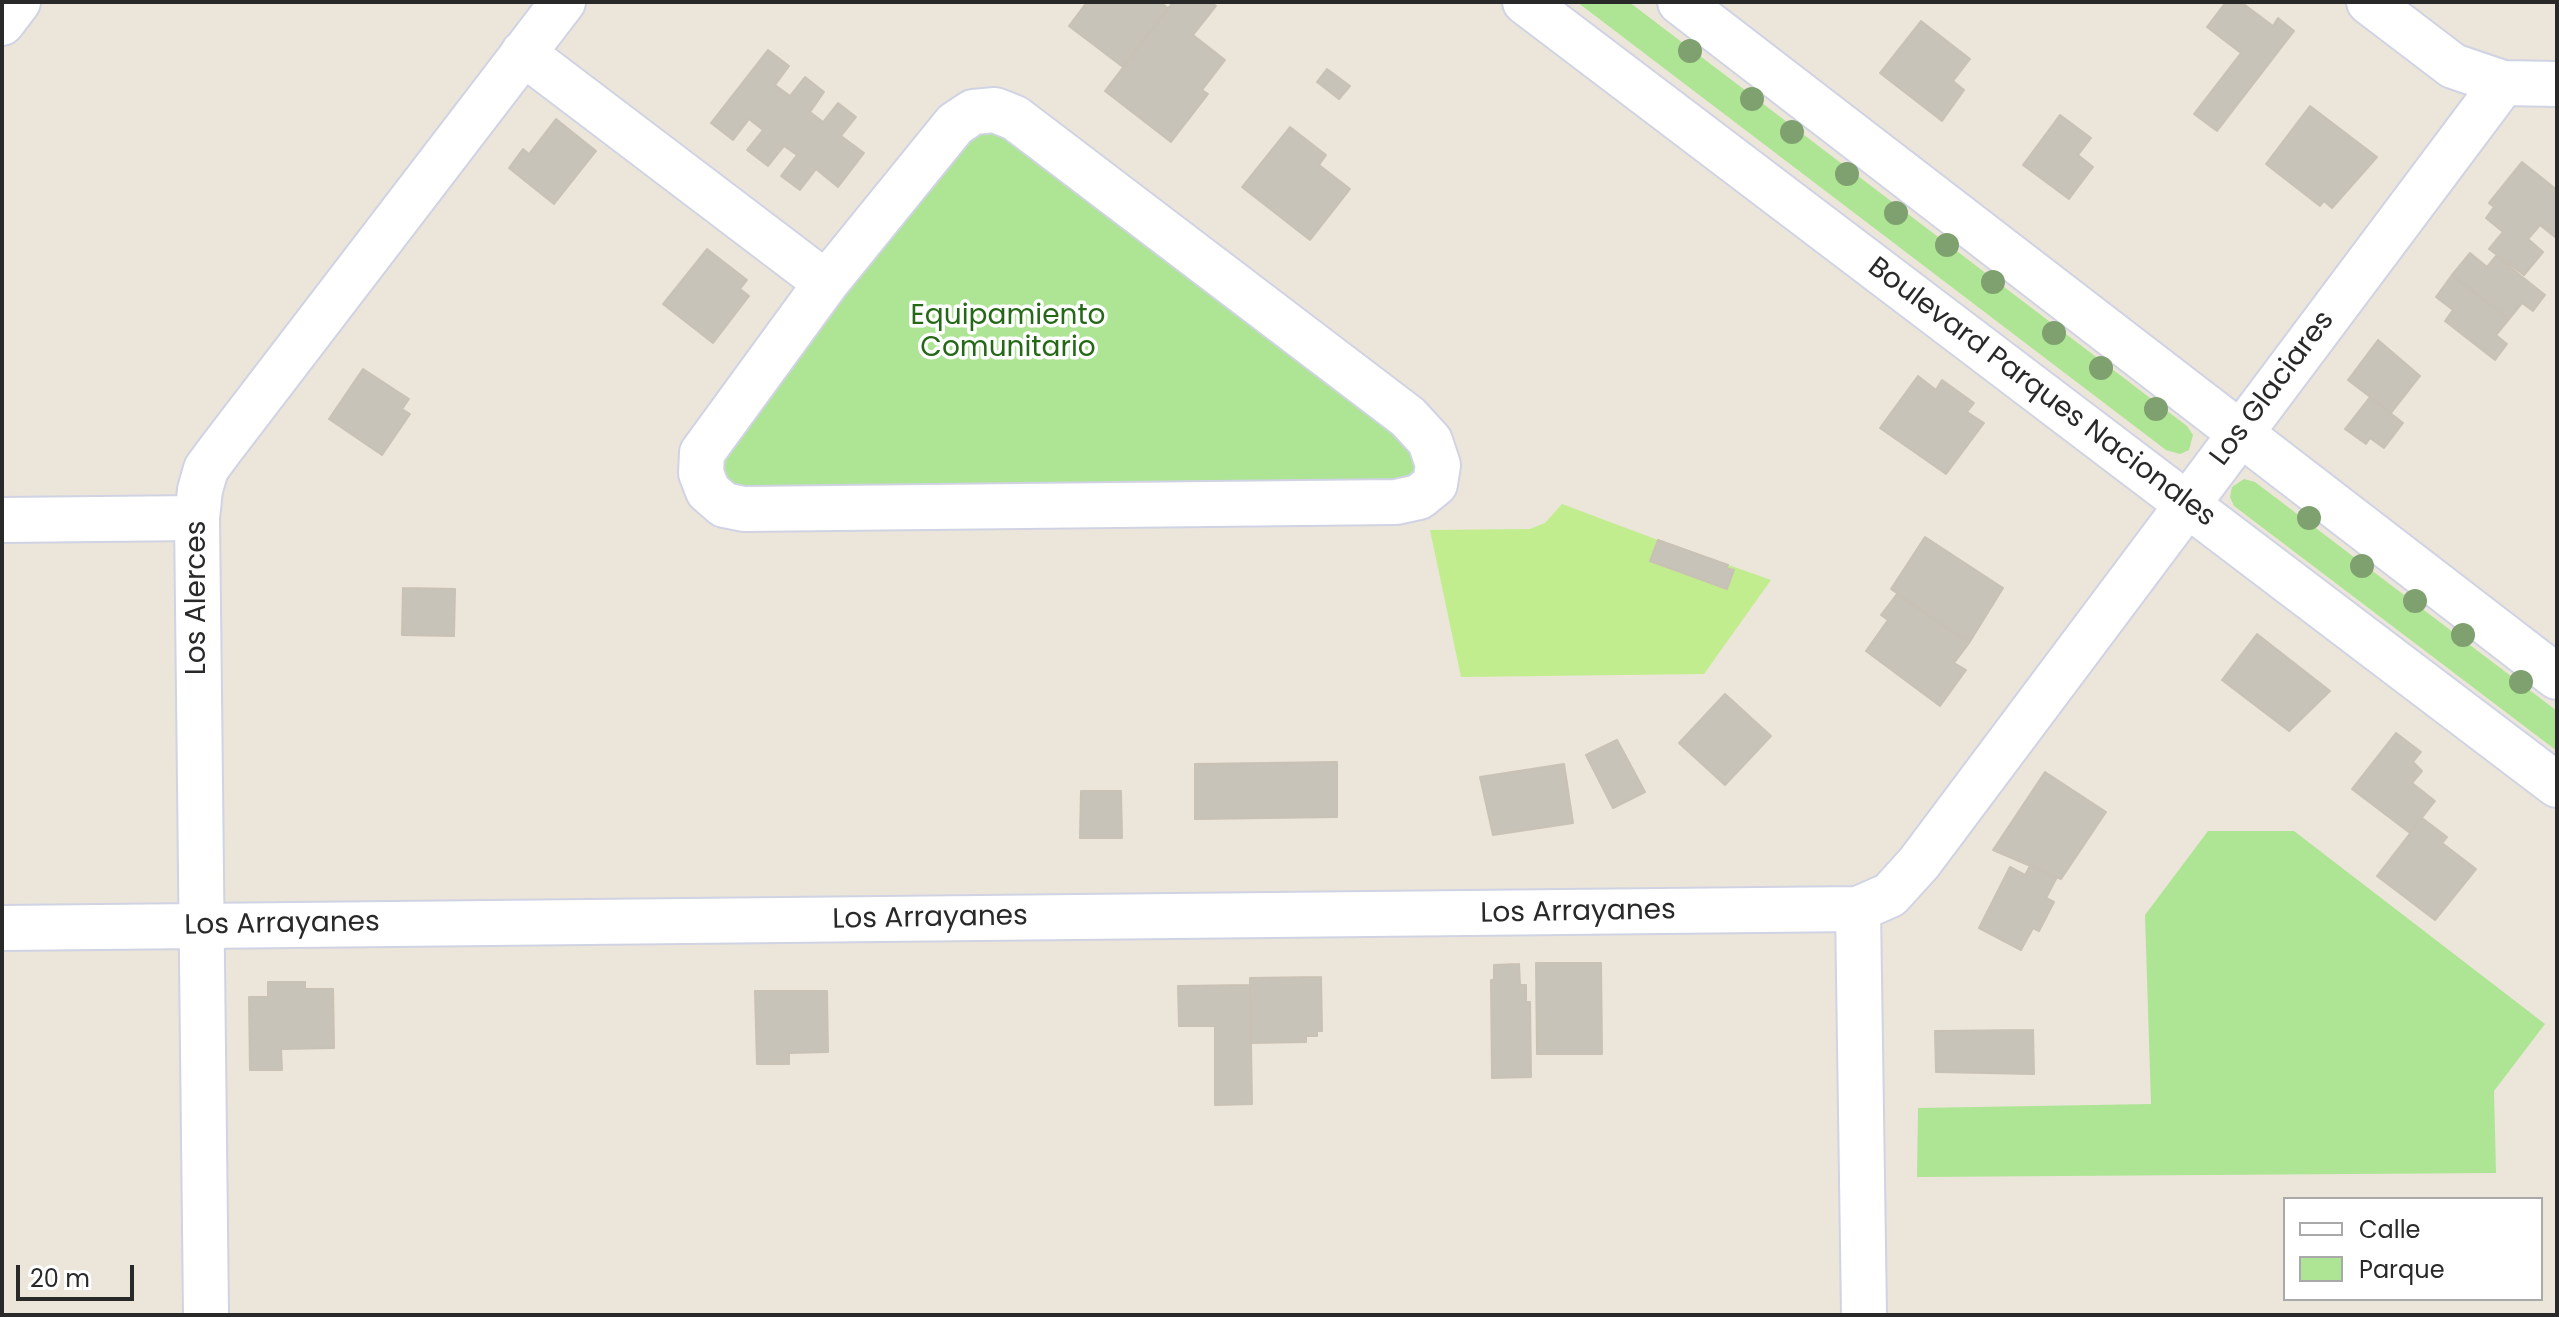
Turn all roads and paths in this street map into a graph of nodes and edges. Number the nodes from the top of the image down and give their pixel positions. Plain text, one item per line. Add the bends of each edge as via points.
1 (18, 2) edge
2 (563, 2) edge
3 (1525, 2) edge
4 (1680, 2) edge
5 (2369, 2) edge
6 (2, 23) edge
7 (523, 53) junction
8 (2503, 83) junction
9 (2557, 84) edge
10 (826, 283) junction
11 (2240, 435) junction
12 (2186, 503) junction
13 (197, 518) junction
14 (2, 520) edge
15 (2557, 677) edge
16 (2557, 785) edge
17 (1858, 909) junction
18 (201, 926) junction
19 (2, 928) edge
20 (206, 1315) edge
21 (1864, 1315) edge

1 - 6 street
2 - 7 street, Los Alerces
3 - 12 street, Boulevard Parques Nacionales
4 - 11 street
5 - 8 street via 2453,66
7 - 10 street
7 - 13 street, Los Alerces via 206,469
8 - 9 street
8 - 11 street, Los Glaciares
10 - 10 street via 702,453 701,473 708,491 724,505 744,509 1396,502 1419,497 1435,484 1438,465 1430,441 1408,417 1015,118 995,110 973,112 955,124
11 - 12 street, Los Glaciares
11 - 15 street
12 - 16 street, Boulevard Parques Nacionales
12 - 17 street, Los Glaciares via 1919,863 1890,895
13 - 14 street
13 - 18 street, Los Alerces
17 - 18 street, Los Arrayanes
17 - 21 street
18 - 19 street, Los Arrayanes
18 - 20 street, Los Alerces

